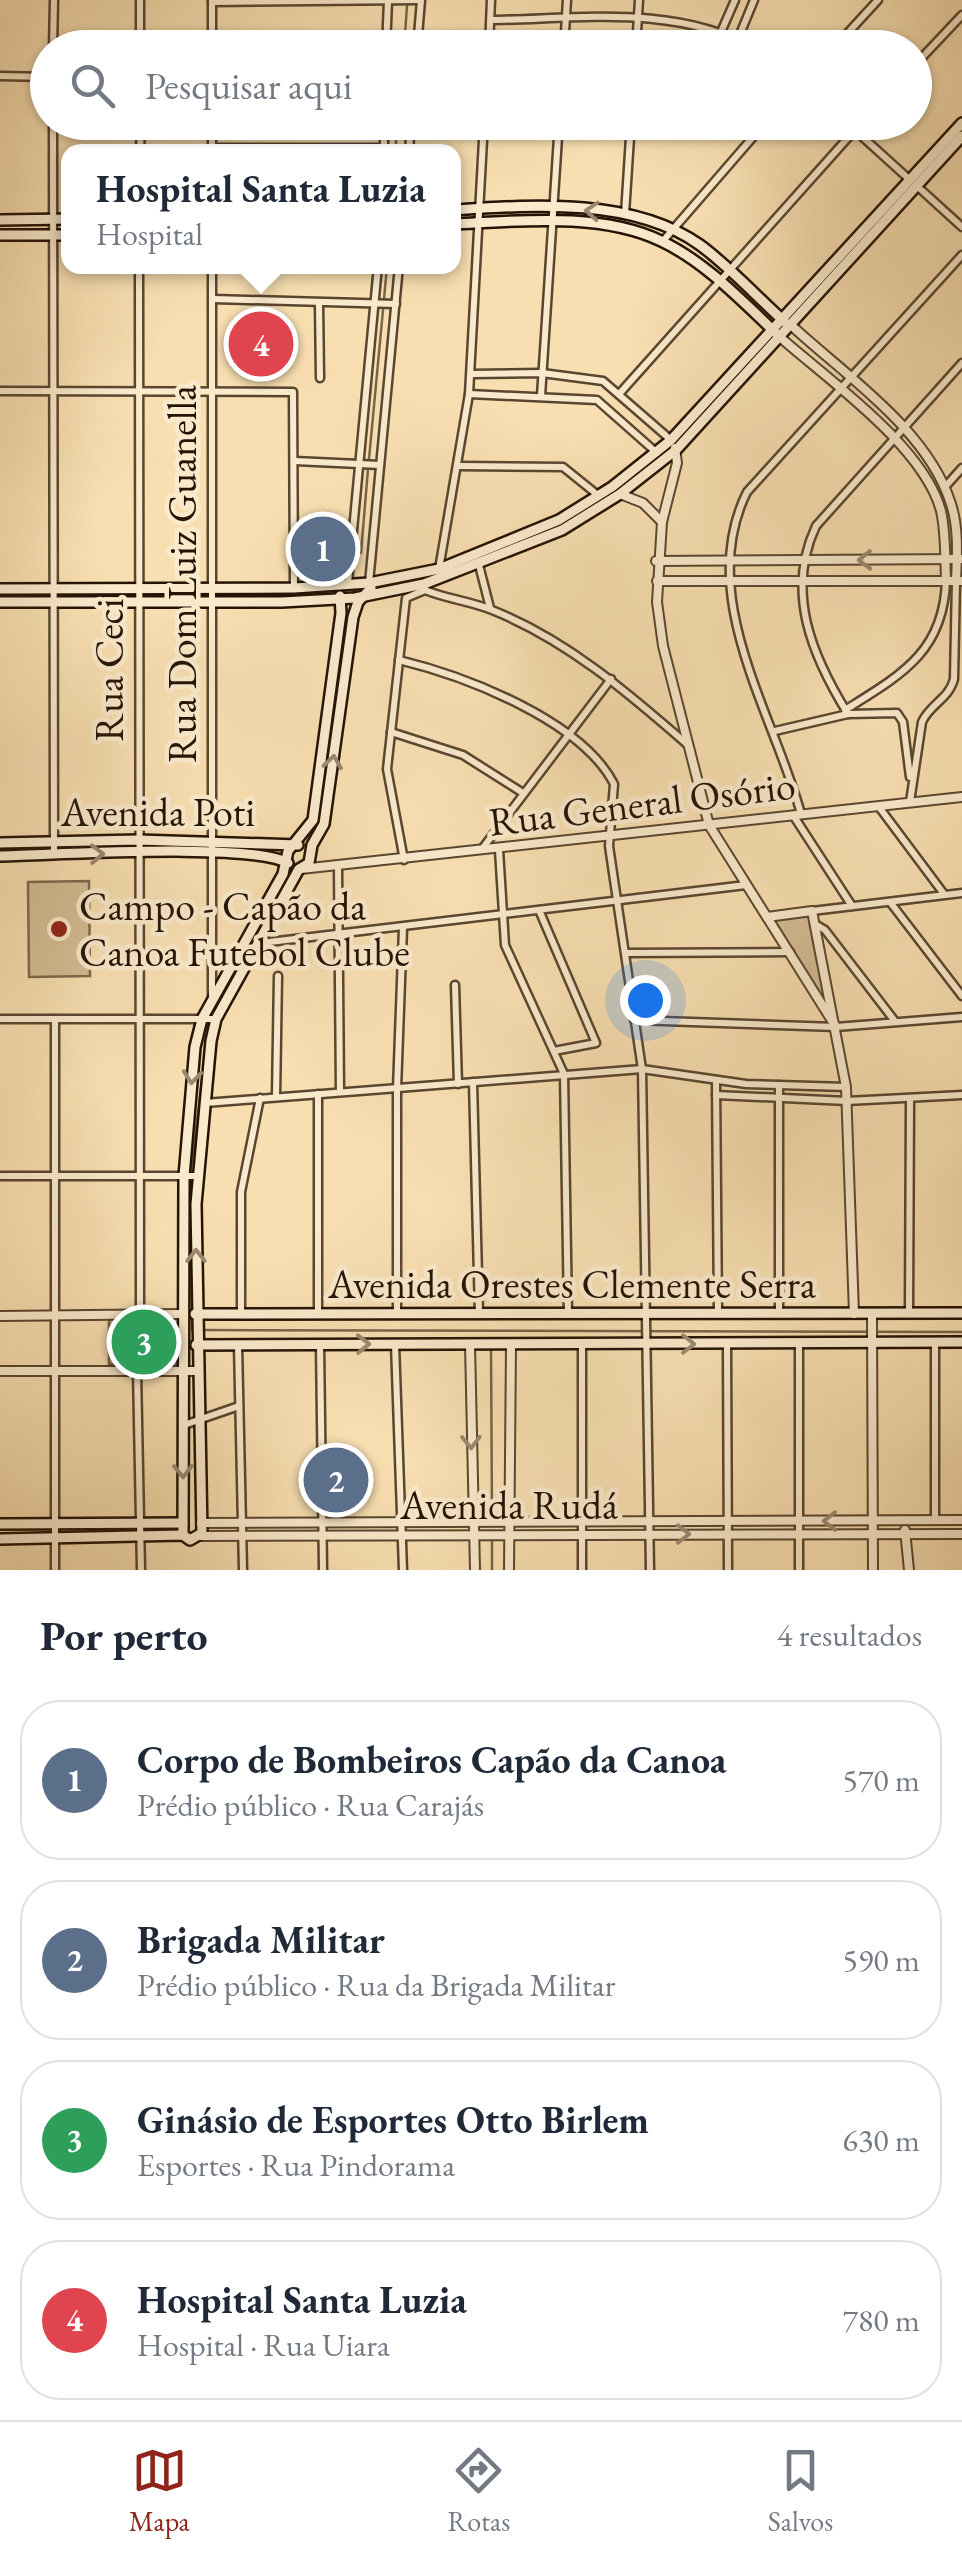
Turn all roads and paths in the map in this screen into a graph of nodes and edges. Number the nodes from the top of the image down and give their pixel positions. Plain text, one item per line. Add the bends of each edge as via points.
1 (54, 0) edge
2 (140, 0) edge
3 (420, 0) edge
4 (492, 0) edge
5 (567, 0) edge
6 (639, 0) edge
7 (735, 0) edge
8 (754, 0) edge
9 (878, 0) edge
10 (212, 1) edge
11 (388, 1) edge
12 (962, 14) edge
13 (638, 18) junction
14 (491, 20) junction
15 (566, 20) junction
16 (53, 30) edge
17 (140, 30) edge
18 (212, 30) edge
19 (387, 30) edge
20 (418, 30) edge
21 (490, 30) edge
22 (565, 30) edge
23 (637, 30) edge
24 (713, 30) edge
25 (722, 30) edge
26 (742, 30) edge
27 (850, 30) edge
28 (932, 46) edge
29 (0, 76) edge
30 (30, 77) edge
31 (962, 122) edge
32 (962, 136) edge
33 (53, 140) edge
34 (483, 140) edge
35 (558, 140) edge
36 (630, 140) edge
37 (750, 140) edge
38 (846, 140) edge
39 (866, 140) edge
40 (914, 183) junction
41 (479, 208) junction
42 (553, 208) junction
43 (461, 209) edge
44 (625, 214) junction
45 (54, 219) junction
46 (61, 219) edge
47 (0, 220) edge
48 (551, 222) junction
49 (478, 223) junction
50 (461, 224) edge
51 (962, 227) edge
52 (672, 229) junction
53 (0, 234) edge
54 (54, 234) junction
55 (61, 234) edge
56 (662, 242) junction
57 (962, 254) edge
58 (729, 272) junction
59 (139, 274) edge
60 (212, 274) edge
61 (377, 274) edge
62 (398, 274) edge
63 (719, 282) junction
64 (212, 299) junction
65 (319, 303) junction
66 (375, 304) junction
67 (396, 304) junction
68 (787, 323) junction
69 (778, 334) junction
70 (962, 362) edge
71 (470, 374) junction
72 (542, 374) junction
73 (320, 378) dead end
74 (849, 379) junction
75 (840, 389) junction
76 (0, 391) edge
77 (56, 391) junction
78 (138, 391) junction
79 (212, 392) junction
80 (620, 392) junction
81 (469, 394) junction
82 (541, 396) junction
83 (902, 428) junction
84 (892, 438) junction
85 (674, 445) junction
86 (658, 453) junction
87 (296, 461) junction
88 (361, 463) junction
89 (380, 464) junction
90 (459, 466) junction
91 (962, 468) edge
92 (945, 487) junction
93 (933, 492) junction
94 (620, 494) junction
95 (599, 496) junction
96 (953, 512) junction
97 (942, 514) junction
98 (662, 522) junction
99 (945, 558) junction
100 (959, 559) edge
101 (804, 560) junction
102 (656, 561) junction
103 (732, 561) junction
104 (478, 564) junction
105 (439, 568) junction
106 (732, 580) junction
107 (801, 580) junction
108 (657, 581) junction
109 (955, 581) edge
110 (369, 583) junction
111 (345, 586) junction
112 (425, 587) junction
113 (140, 588) junction
114 (191, 588) junction
115 (211, 588) junction
116 (260, 588) junction
117 (288, 588) junction
118 (0, 589) edge
119 (55, 589) junction
120 (106, 589) junction
121 (364, 596) junction
122 (340, 598) junction
123 (0, 602) edge
124 (106, 602) junction
125 (140, 602) junction
126 (191, 602) junction
127 (211, 602) junction
128 (260, 602) junction
129 (282, 602) junction
130 (55, 603) junction
131 (490, 609) junction
132 (398, 660) junction
133 (611, 679) junction
134 (847, 712) junction
135 (775, 731) junction
136 (391, 732) junction
137 (566, 736) junction
138 (692, 749) junction
139 (911, 783) junction
140 (523, 793) junction
141 (962, 797) edge
142 (910, 802) junction
143 (878, 807) junction
144 (797, 815) junction
145 (709, 825) junction
146 (609, 836) junction
147 (138, 840) junction
148 (56, 841) junction
149 (211, 841) junction
150 (0, 843) edge
151 (297, 845) junction
152 (500, 850) junction
153 (480, 852) junction
154 (138, 853) junction
155 (212, 853) junction
156 (54, 854) junction
157 (0, 856) edge
158 (310, 857) junction
159 (404, 861) junction
160 (288, 862) junction
161 (333, 868) junction
162 (300, 869) junction
163 (746, 884) junction
164 (962, 893) edge
165 (945, 895) junction
166 (618, 900) junction
167 (890, 902) junction
168 (852, 906) junction
169 (539, 910) junction
170 (812, 911) junction
171 (501, 915) junction
172 (767, 916) junction
173 (815, 924) junction
174 (403, 928) junction
175 (341, 933) junction
176 (260, 943) junction
177 (790, 952) junction
178 (626, 953) junction
179 (278, 976) dead end
180 (454, 985) dead end
181 (962, 996) edge
182 (212, 1001) junction
183 (962, 1017) edge
184 (0, 1019) edge
185 (55, 1019) junction
186 (140, 1019) junction
187 (202, 1019) junction
188 (216, 1019) junction
189 (634, 1020) junction
190 (895, 1021) junction
191 (836, 1027) junction
192 (554, 1051) junction
193 (642, 1069) junction
194 (564, 1074) junction
195 (716, 1080) junction
196 (473, 1082) junction
197 (458, 1084) junction
198 (779, 1085) junction
199 (846, 1087) junction
200 (397, 1089) junction
201 (340, 1092) junction
202 (318, 1094) junction
203 (716, 1095) junction
204 (962, 1095) edge
205 (276, 1097) junction
206 (260, 1098) junction
207 (778, 1098) junction
208 (847, 1101) junction
209 (910, 1101) junction
210 (204, 1103) junction
211 (53, 1175) junction
212 (0, 1176) edge
213 (184, 1176) junction
214 (196, 1176) junction
215 (137, 1177) junction
216 (962, 1313) edge
217 (140, 1314) junction
218 (182, 1314) junction
219 (196, 1314) junction
220 (318, 1314) junction
221 (398, 1314) junction
222 (568, 1314) junction
223 (718, 1314) junction
224 (779, 1314) junction
225 (854, 1314) junction
226 (909, 1314) junction
227 (56, 1315) junction
228 (241, 1315) junction
229 (479, 1315) junction
230 (0, 1316) edge
231 (872, 1318) junction
232 (646, 1320) junction
233 (872, 1338) junction
234 (648, 1340) junction
235 (935, 1342) junction
236 (962, 1342) edge
237 (799, 1343) junction
238 (395, 1344) junction
239 (470, 1344) junction
240 (582, 1344) junction
241 (728, 1344) junction
242 (196, 1345) junction
243 (238, 1345) junction
244 (320, 1345) junction
245 (512, 1345) junction
246 (181, 1370) junction
247 (0, 1371) edge
248 (57, 1371) junction
249 (137, 1371) junction
250 (196, 1371) junction
251 (239, 1406) junction
252 (198, 1423) junction
253 (182, 1425) junction
254 (873, 1520) junction
255 (905, 1520) junction
256 (936, 1520) junction
257 (962, 1520) edge
258 (728, 1521) junction
259 (799, 1521) junction
260 (200, 1522) junction
261 (400, 1522) junction
262 (472, 1522) junction
263 (509, 1522) junction
264 (582, 1522) junction
265 (650, 1522) junction
266 (184, 1523) junction
267 (241, 1523) junction
268 (322, 1523) junction
269 (0, 1524) edge
270 (55, 1524) junction
271 (141, 1524) junction
272 (474, 1534) junction
273 (582, 1534) junction
274 (650, 1534) junction
275 (728, 1534) junction
276 (799, 1534) junction
277 (873, 1534) junction
278 (905, 1534) junction
279 (962, 1534) edge
280 (183, 1535) junction
281 (509, 1535) junction
282 (200, 1536) junction
283 (403, 1536) junction
284 (55, 1538) junction
285 (142, 1538) junction
286 (242, 1538) junction
287 (322, 1538) junction
288 (0, 1539) edge
289 (55, 1570) edge
290 (142, 1570) edge
291 (243, 1570) edge
292 (323, 1570) edge
293 (403, 1570) edge
294 (475, 1570) edge
295 (509, 1570) edge
296 (582, 1570) edge
297 (650, 1570) edge
298 (728, 1570) edge
299 (799, 1570) edge
300 (873, 1570) edge
301 (909, 1570) edge

1 - 16 street
2 - 17 street
3 - 11 street
3 - 20 street
4 - 14 street
5 - 15 street
6 - 13 street
7 - 25 street
8 - 26 street
9 - 27 street
10 - 11 street
10 - 18 street
11 - 19 street
12 - 28 street
13 - 15 street
13 - 23 street
13 - 24 street
14 - 15 street
14 - 21 street
15 - 22 street
29 - 30 street
31 - 40 main road
32 - 40 main road
33 - 45 street
34 - 41 street
35 - 42 street
36 - 44 street
37 - 52 street
38 - 58 street
39 - 40 street
40 - 51 street
40 - 68 main road
41 - 42 main road
41 - 43 main road
41 - 49 street
44 -> 42 main road
42 - 48 street
44 - 52 main road
45 - 46 main road
45 - 47 main road
45 - 54 street
48 - 49 main road
48 - 56 main road via 611,226
48 - 72 street
49 - 50 main road
49 - 71 street
52 - 56 street
52 - 58 main road
53 - 54 main road
54 - 55 main road
54 - 77 street
56 - 63 main road
57 - 74 street
58 - 63 street
58 - 68 main road
59 - 78 street, Rua Ceci
60 - 64 street, Rua Dom Luiz Guanella
61 - 66 street
62 - 67 street
63 - 69 main road
63 - 80 street
64 - 65 street
64 - 79 street, Rua Dom Luiz Guanella
65 - 66 street
65 - 73 street
66 - 67 street
66 - 88 street
67 - 89 street
68 - 69 main road
68 - 74 street
69 - 75 street
69 - 85 main road
70 - 83 street
71 - 72 street
71 - 81 street
72 - 80 street via 603,381
72 - 82 street
74 - 75 street
74 - 83 street
75 - 84 street
75 - 103 street via 747,492 733,528
76 - 77 street
77 - 78 street
77 - 119 street
78 - 79 street
78 - 113 street, Rua Ceci
79 - 87 street via 294,392
79 - 115 street, Rua Dom Luiz Guanella
80 - 85 street
81 - 82 street
81 - 90 street
82 - 86 street via 598,400
83 - 84 street
83 - 92 street
84 - 93 street
84 - 101 street via 816,526
85 - 86 main road
85 - 94 main road
85 - 98 street
86 - 95 main road
87 - 88 street
87 - 117 street
88 - 89 street
88 - 111 street
89 - 110 street
90 - 95 street via 563,467
90 - 105 street
91 - 92 street
92 - 93 street
92 - 96 street
93 - 97 street
94 - 98 street via 643,503
94 - 104 main road via 562,530
95 - 105 main road via 510,542
96 - 97 street
96 - 100 street
97 - 99 street
98 - 102 street
99 - 100 street
99 -> 101 street
99 - 109 street
100 - 109 street
101 - 103 street
101 - 107 street
102 - 103 street
102 - 108 street
103 - 106 street
104 - 112 main road
104 - 131 street
105 - 110 main road
106 - 107 street
106 - 108 street
106 - 135 street via 745,663
107 - 109 street
107 - 134 street via 811,642
108 - 138 street via 663,646
109 - 134 street via 925,649
109 - 139 street via 954,680 949,693 926,711
110 - 111 main road
110 - 121 main road
111 - 117 main road
111 - 122 main road
112 - 121 main road
112 - 131 street
112 - 132 street via 406,598
113 - 114 main road
113 - 120 main road
113 - 125 street, Rua Ceci
114 - 115 main road
114 - 126 main road
115 - 116 main road
115 - 127 street, Rua Dom Luiz Guanella
116 - 117 main road
116 - 128 main road
117 - 129 main road
118 - 119 main road
119 - 120 main road
119 - 130 street
120 - 124 main road
121 - 122 main road
158 -> 121 main road via 324,824 353,618
122 - 129 main road
122 - 151 main road via 313,820
123 - 130 main road
124 - 125 main road
124 - 130 main road
125 - 126 main road
125 - 147 street, Rua Ceci
126 - 127 main road
127 - 128 main road
127 - 149 street, Rua Dom Luiz Guanella
128 - 129 main road
130 - 148 street
131 - 133 street
132 - 136 street
132 - 137 street via 483,686
133 - 137 street
133 - 138 street
134 - 135 street
134 - 139 street via 901,716
135 - 144 street
136 - 140 street via 463,754
136 - 159 street via 388,786
137 - 140 street
137 - 146 street via 614,784
138 - 145 street
139 - 142 street
140 - 153 street
141 - 142 street, Rua General Osório
142 - 143 street, Rua General Osório
143 - 144 street, Rua General Osório
143 - 165 street
144 - 145 street, Rua General Osório
144 - 168 street
145 - 146 street, Rua General Osório
145 - 163 street
146 - 152 street, Rua General Osório
146 - 166 street
147 - 148 main road, Avenida Poti
147 - 149 main road, Avenida Poti
147 - 154 street, Rua Ceci
148 - 150 main road, Avenida Poti
148 - 156 street
149 - 151 main road, Avenida Poti
149 - 155 street, Rua Dom Luiz Guanella
151 - 158 main road, Avenida Poti
151 - 160 main road via 288,851
152 - 153 street, Rua General Osório
152 - 171 street
153 - 159 street, Rua General Osório
154 - 155 main road, Avenida Poti
156 -> 154 main road, Avenida Poti
154 - 186 street, Rua Ceci
155 - 160 main road, Avenida Poti via 274,855
155 - 182 street, Rua Dom Luiz Guanella
156 - 157 main road, Avenida Poti
158 - 161 street
158 - 162 main road
159 - 161 street, Rua General Osório
160 - 162 main road, Avenida Poti
160 - 182 main road
161 - 162 street, Rua General Osório
161 - 175 street
162 - 176 main road
163 - 166 street
163 - 172 street
164 - 165 street
165 - 167 street
166 - 169 street
166 - 178 street
167 - 168 street
167 - 181 street
168 - 170 street
169 - 171 street
169 - 192 street via 596,1043
170 - 172 street
170 - 173 street
171 - 174 street
171 - 192 street via 509,957
172 - 177 street
173 - 190 street
173 - 191 street
174 - 175 street
174 - 200 street
175 - 176 street
175 - 201 street
176 - 188 main road
177 - 178 street
177 - 191 street
178 - 189 street
179 - 205 street
180 - 197 street
182 - 187 main road
183 - 190 street
184 - 185 street
185 - 186 street
185 - 211 street
186 - 187 street
186 - 215 street, Rua Ceci
187 - 188 street
187 -> 213 main road
188 - 210 main road
189 - 191 street
189 - 193 street
190 - 191 street
191 - 199 street
192 - 194 street
193 - 194 street
193 - 195 street
193 - 232 street
194 - 196 street
194 - 222 street
195 - 198 street
195 - 203 street
196 - 197 street
196 - 229 street
197 - 200 street
198 - 199 street
198 - 207 street
199 - 208 street
200 - 201 street
200 - 221 street
201 - 202 street
202 - 205 street
202 - 220 street
203 - 207 street
203 - 223 street
204 - 209 street
205 - 206 street
206 - 210 street
206 - 228 street via 242,1192
207 - 208 street
207 - 224 street
208 - 209 street
208 - 225 street
209 - 226 street
210 - 214 main road
211 - 212 street
211 - 215 street
211 - 227 street
213 - 214 street
213 - 215 street
213 - 218 main road
219 -> 214 main road
215 - 217 street, Rua Ceci
216 - 226 main road, Avenida Orestes Clemente Serra
217 - 218 street
217 - 227 street
218 - 219 main road, Avenida Orestes Clemente Serra
218 - 246 main road
219 - 228 main road, Avenida Orestes Clemente Serra
219 - 242 main road
220 - 221 main road, Avenida Orestes Clemente Serra
220 - 228 main road, Avenida Orestes Clemente Serra
221 - 229 main road, Avenida Orestes Clemente Serra
222 - 229 main road, Avenida Orestes Clemente Serra
222 - 232 main road, Avenida Orestes Clemente Serra
223 - 224 main road, Avenida Orestes Clemente Serra
223 - 232 main road, Avenida Orestes Clemente Serra
224 - 225 main road, Avenida Orestes Clemente Serra
225 - 231 main road, Avenida Orestes Clemente Serra
226 - 231 main road, Avenida Orestes Clemente Serra
227 - 230 street
227 - 248 street
231 - 233 street
232 - 234 street
233 - 235 main road, Avenida Orestes Clemente Serra
233 - 237 main road, Avenida Orestes Clemente Serra
233 - 254 street
234 - 240 main road, Avenida Orestes Clemente Serra
234 -> 241 main road, Avenida Orestes Clemente Serra
234 - 265 street
235 - 236 main road, Avenida Orestes Clemente Serra
235 - 256 street
237 - 241 main road, Avenida Orestes Clemente Serra
237 - 259 street
238 - 239 main road, Avenida Orestes Clemente Serra
244 -> 238 main road, Avenida Orestes Clemente Serra
238 - 261 street
239 - 245 main road, Avenida Orestes Clemente Serra
239 -> 262 street
240 - 245 main road, Avenida Orestes Clemente Serra
240 - 264 street
241 - 258 street
242 - 243 main road, Avenida Orestes Clemente Serra
242 - 250 main road
243 - 244 main road, Avenida Orestes Clemente Serra
243 - 251 street
244 - 268 street
245 - 263 street
246 - 249 street
246 - 250 street
246 - 253 main road
247 - 248 street
248 - 249 street
248 - 270 street
249 - 271 street
250 - 252 main road
251 - 252 street
251 - 267 street
252 - 253 street
252 - 260 main road
253 -> 266 main road
254 - 255 street, Avenida Rudá
254 -> 259 street, Avenida Rudá
254 - 277 street
255 - 256 street, Avenida Rudá
255 - 278 street
256 - 257 street, Avenida Rudá
258 - 259 street, Avenida Rudá
258 - 265 street, Avenida Rudá
258 - 275 street
259 - 276 street
260 - 266 main road, Avenida Rudá
260 - 267 street, Avenida Rudá
260 - 282 main road
261 - 262 street, Avenida Rudá
261 - 268 street, Avenida Rudá
261 - 283 street
262 - 263 street, Avenida Rudá
262 - 272 street
263 - 264 street, Avenida Rudá
263 - 281 street
264 - 265 street, Avenida Rudá
264 - 273 street
265 - 274 street
266 - 271 main road, Avenida Rudá
266 - 280 main road
267 - 268 street, Avenida Rudá
267 - 286 street
268 - 287 street
269 - 270 main road, Avenida Rudá
270 - 271 main road, Avenida Rudá
270 - 284 street
271 - 285 street
272 - 281 street, Avenida Rudá
272 - 283 street, Avenida Rudá
272 - 294 street
273 - 274 street, Avenida Rudá
273 - 281 street, Avenida Rudá
273 - 296 street
274 -> 275 street, Avenida Rudá
274 - 297 street
275 - 276 street, Avenida Rudá
275 - 298 street
276 - 277 street, Avenida Rudá
276 - 299 street
277 - 278 street, Avenida Rudá
277 - 300 street
278 - 279 street, Avenida Rudá
278 - 301 street
280 - 282 main road, Avenida Rudá
280 - 285 main road, Avenida Rudá
281 - 295 street
282 - 286 street, Avenida Rudá
283 - 287 street, Avenida Rudá
283 - 293 street
284 - 285 main road, Avenida Rudá
284 - 288 main road, Avenida Rudá
284 - 289 street
285 - 290 street
286 - 287 street, Avenida Rudá
286 - 291 street
287 - 292 street

